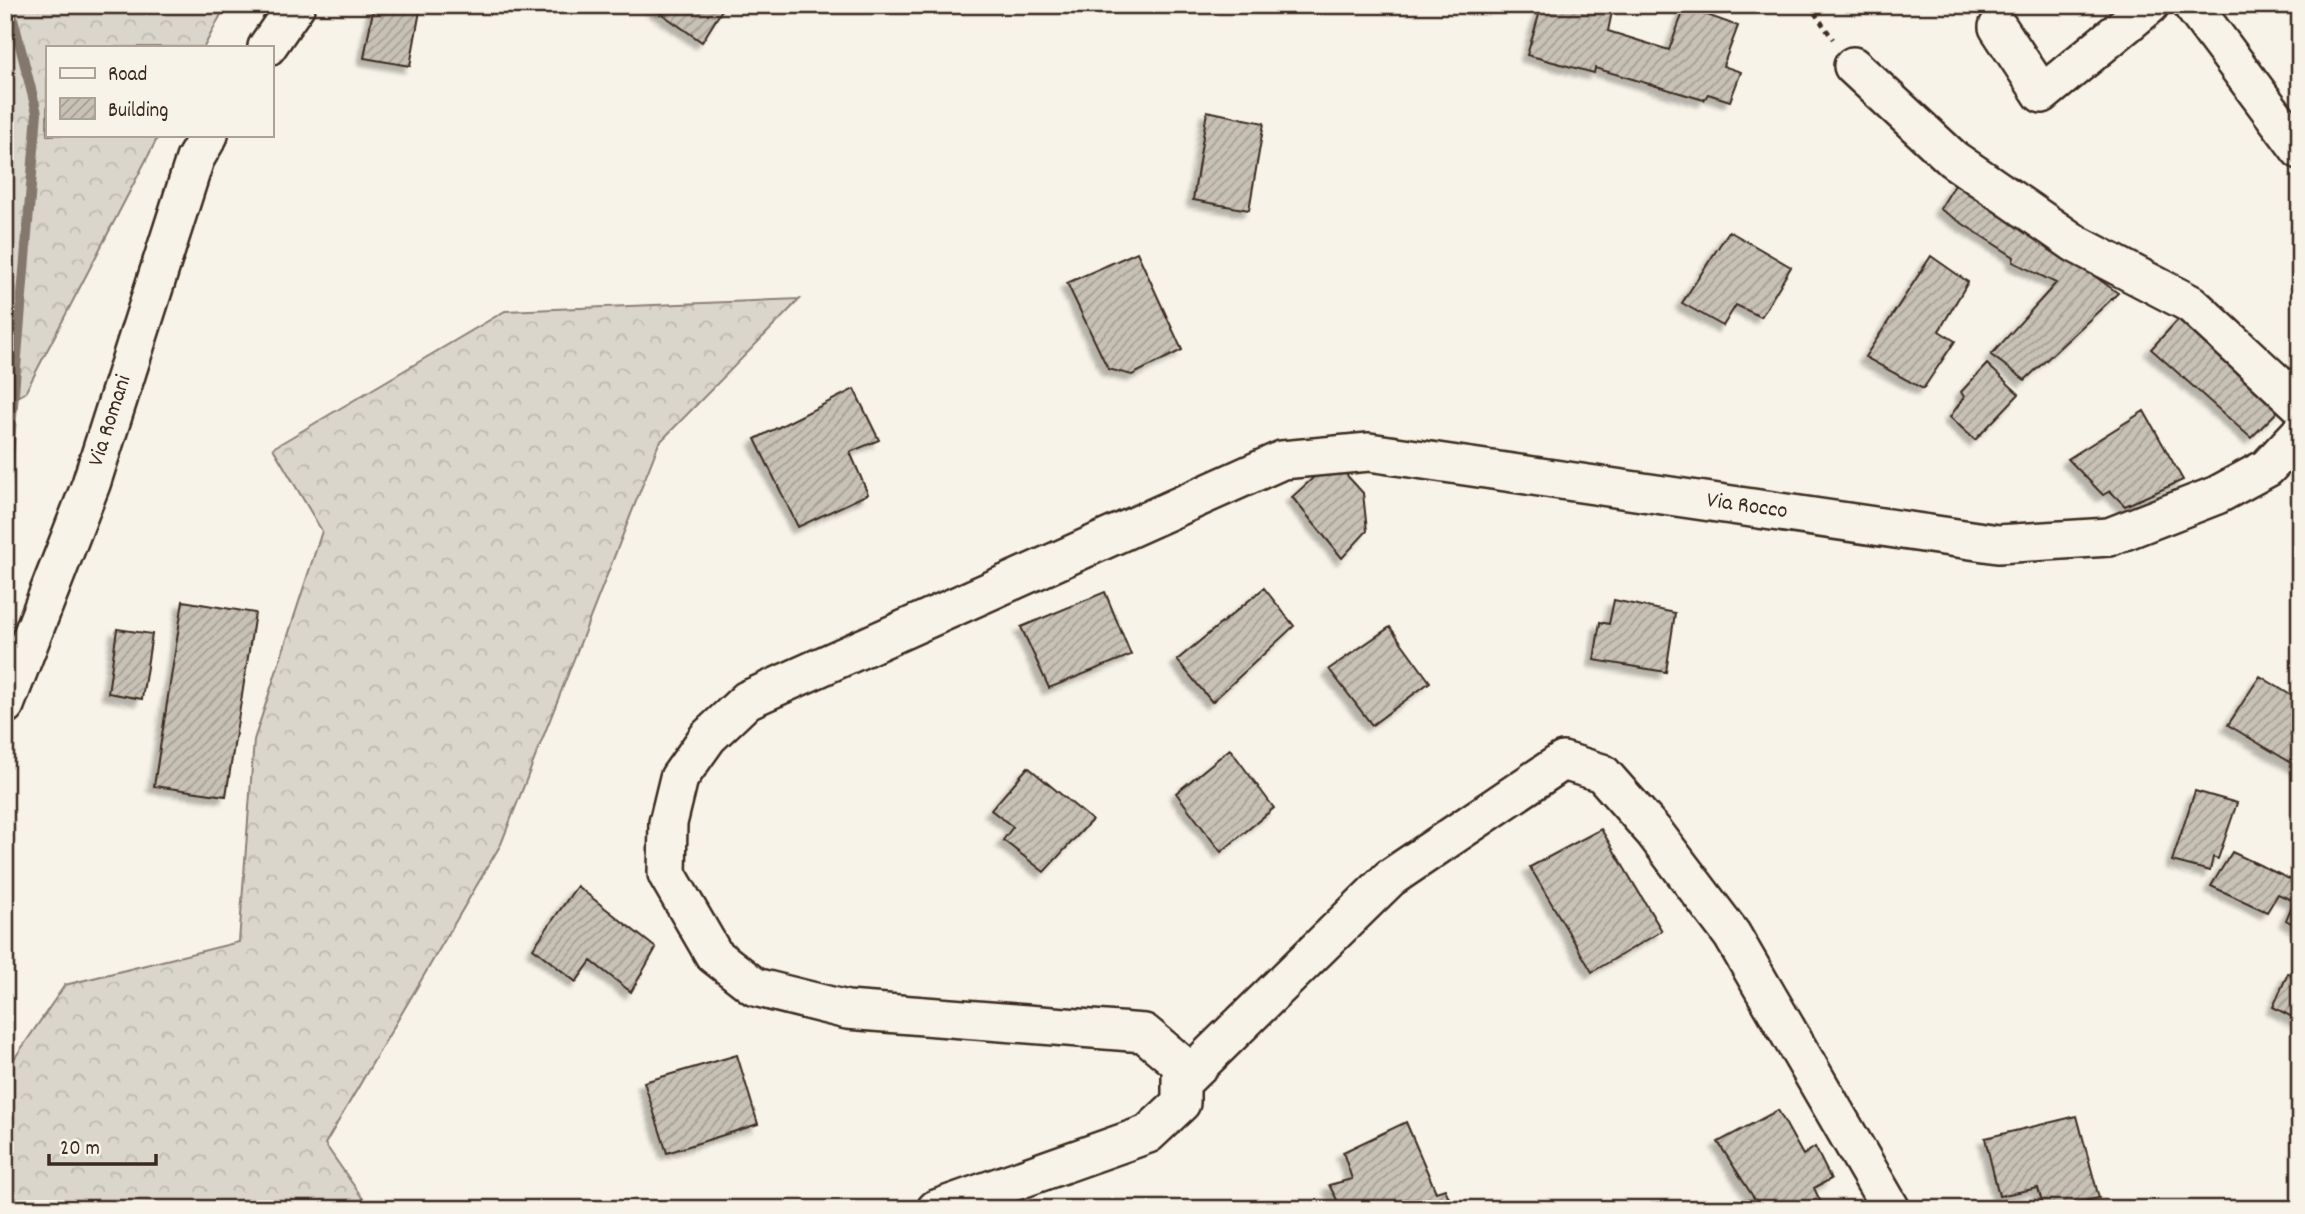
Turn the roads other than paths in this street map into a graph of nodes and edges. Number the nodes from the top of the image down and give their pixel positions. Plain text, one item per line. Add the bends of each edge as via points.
1 (296, 5) edge
2 (2150, 5) edge
3 (2192, 5) edge
4 (1998, 27) dead end
5 (268, 46) edge
6 (1853, 66) dead end
7 (208, 136) edge
8 (2300, 150) edge
9 (2300, 405) edge
10 (2300, 433) edge
11 (5, 705) edge
12 (1181, 1083) junction
13 (936, 1209) edge
14 (1891, 1209) edge

1 - 5 street
2 - 4 street via 2042,94
3 - 8 street
6 - 9 street via 1953,159 2076,244 2190,304
7 - 11 street, Via Romani via 195,159 91,484
10 - 12 street, Via Rocco via 2267,468 2217,495 2109,537 1998,544 1369,452 1282,460 747,700 708,737 679,778 668,823 667,874 714,956 755,987 846,1010 1144,1033 1181,1064
12 - 13 street via 1181,1103 1148,1134
12 - 14 street via 1390,878 1563,761 1602,773 1654,832 1732,936

